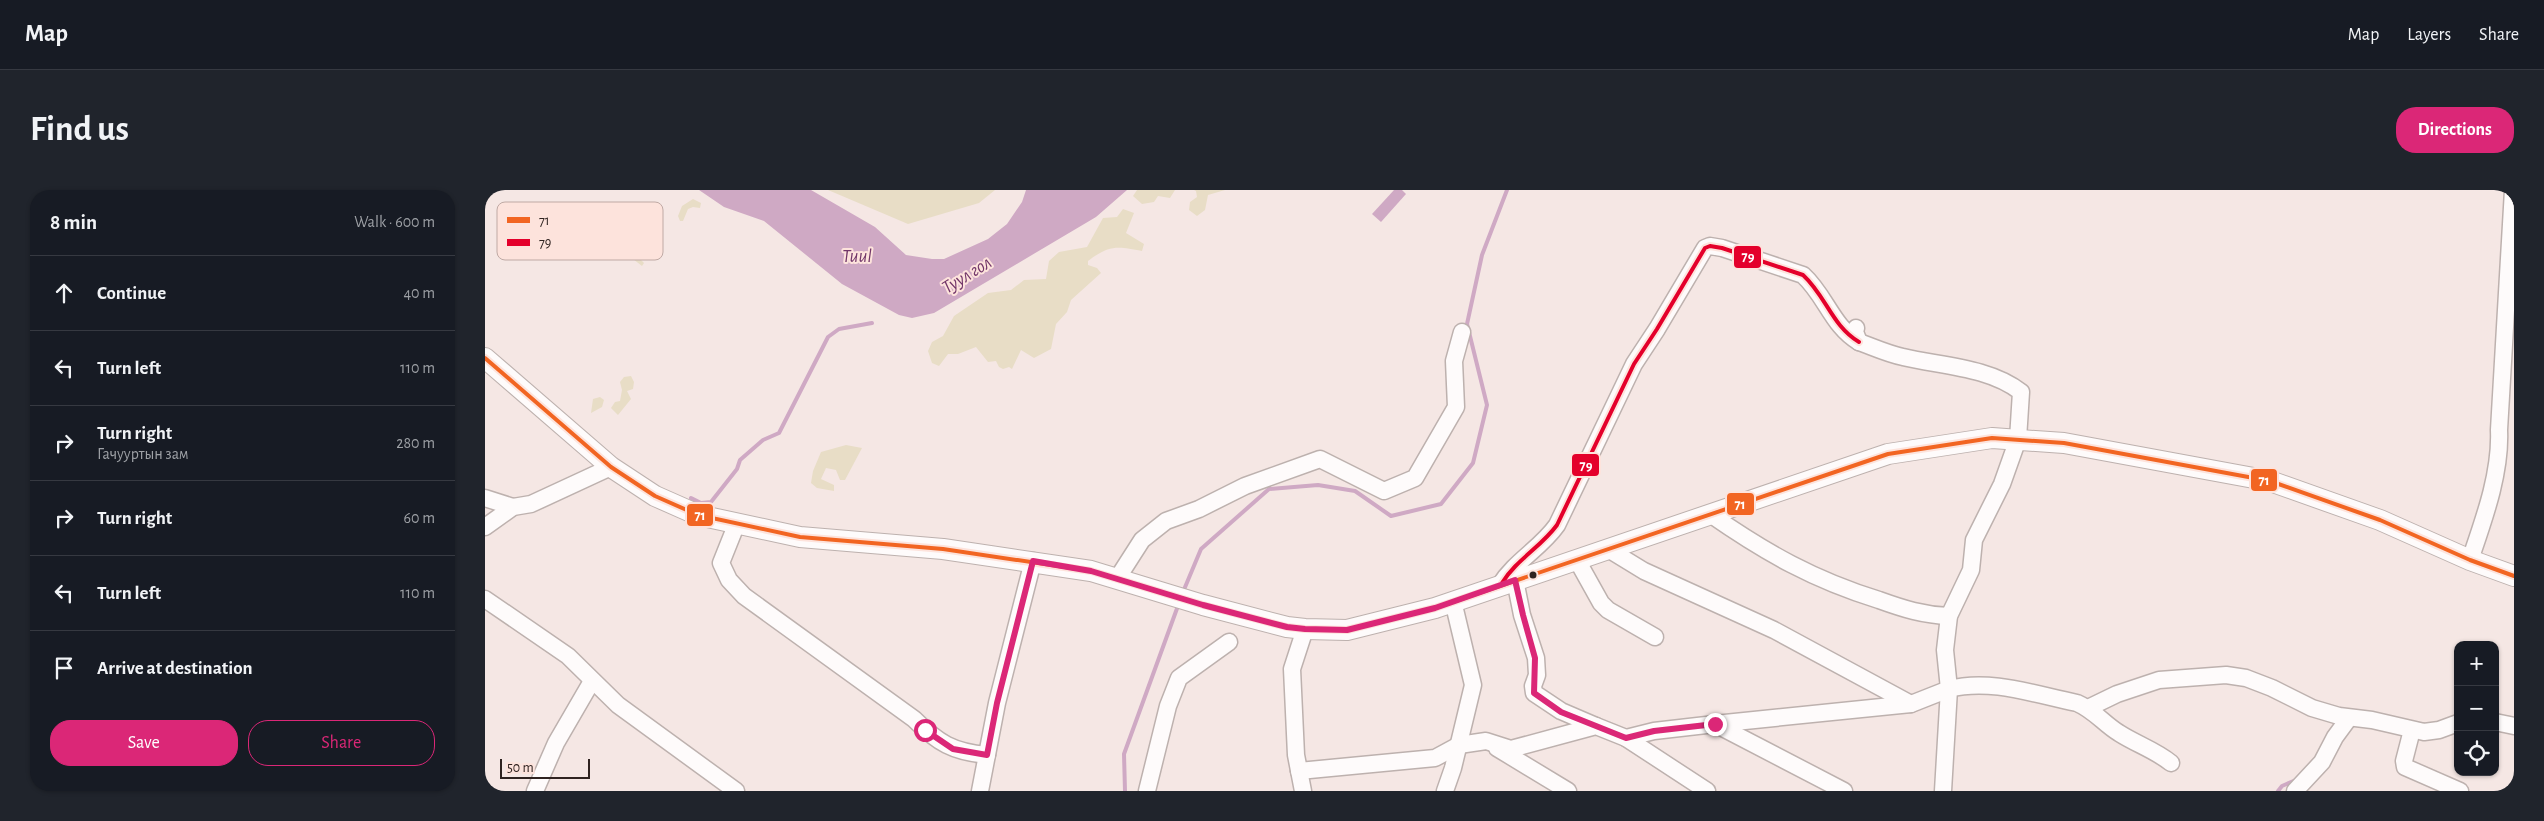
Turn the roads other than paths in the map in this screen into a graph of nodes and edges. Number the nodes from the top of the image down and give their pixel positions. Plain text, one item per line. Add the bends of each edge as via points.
1 (2513, 190) edge
2 (2513, 238) edge
3 (1462, 332) dead end
4 (485, 358) edge
5 (2018, 439) junction
6 (611, 467) junction
7 (498, 503) edge
8 (1710, 514) junction
9 (485, 516) edge
10 (737, 523) junction
11 (485, 527) edge
12 (1608, 549) junction
13 (1577, 560) junction
14 (2470, 560) junction
15 (1033, 561) junction
16 (2514, 576) edge
17 (1117, 579) junction
18 (1508, 583) junction
19 (485, 599) edge
20 (1453, 602) junction
21 (1949, 616) junction
22 (1305, 629) junction
23 (1655, 637) dead end
24 (1229, 642) dead end
25 (592, 681) junction
26 (1949, 689) junction
27 (1911, 704) junction
28 (2088, 708) junction
29 (2349, 718) junction
30 (2499, 723) edge
31 (1715, 724) junction
32 (2454, 724) edge
33 (1596, 726) junction
34 (2514, 726) edge
35 (2412, 730) junction
36 (1626, 738) junction
37 (1486, 741) junction
38 (1459, 745) junction
39 (987, 755) junction
40 (2171, 763) dead end
41 (1299, 771) junction
42 (535, 791) edge
43 (736, 791) edge
44 (980, 791) edge
45 (1147, 791) edge
46 (1303, 791) edge
47 (1445, 791) edge
48 (1567, 791) edge
49 (1707, 791) edge
50 (1844, 791) edge
51 (1943, 791) edge
52 (2295, 791) edge
53 (2460, 791) edge

1 - 2 street
2 - 14 street via 2500,453
3 - 17 street via 1454,361 1456,407 1415,478 1384,491 1320,459 1245,486 1167,521 1142,540
4 - 6 main road
5 - 8 main road via 1992,438 1888,454
5 - 14 main road via 2064,443 2270,481 2380,520
5 - 18 street via 2021,392 2008,382 1951,366 1900,357 1857,335 1846,334 1803,275 1710,246 1705,248 1634,364 1557,525 1548,538 1517,565
5 - 21 street via 2003,484 1974,540 1971,570
6 - 7 street via 531,504
6 - 10 main road via 655,496 698,515
7 - 9 street
7 - 11 street
8 - 12 main road
8 - 21 street via 1758,547 1836,587 1924,615
10 - 15 main road via 800,536
10 - 39 street via 721,563 729,580 744,596 914,719 937,740 953,749
12 - 13 main road
12 - 27 street via 1644,571 1774,630
13 - 18 main road
13 - 23 street via 1608,610
14 - 16 main road
15 - 17 main road
15 - 39 street
17 - 22 main road via 1203,605
18 - 20 main road
18 - 33 street via 1523,615 1535,658 1534,693 1561,712
19 - 25 street via 568,656
20 - 22 main road via 1347,630
20 - 38 street via 1473,685
21 - 26 street via 1945,650
22 - 41 street via 1292,669
24 - 45 street via 1179,678 1167,706
25 - 42 street via 556,743
25 - 43 street via 618,705
26 - 27 street
26 - 28 street via 1982,685 2004,687
26 - 51 street
27 - 31 street
28 - 29 street via 2159,680 2226,675 2246,678 2312,708
28 - 40 street via 2116,732
29 - 35 street
29 - 52 street via 2322,762
30 - 34 street
31 - 36 street via 1654,731
31 - 50 street
32 - 35 street via 2439,730
33 - 36 street
33 - 37 street via 1511,748
35 - 53 street via 2405,768
36 - 49 street
37 - 38 street
37 - 48 street
38 - 41 street via 1435,758
38 - 47 street
39 - 44 street
41 - 46 street

